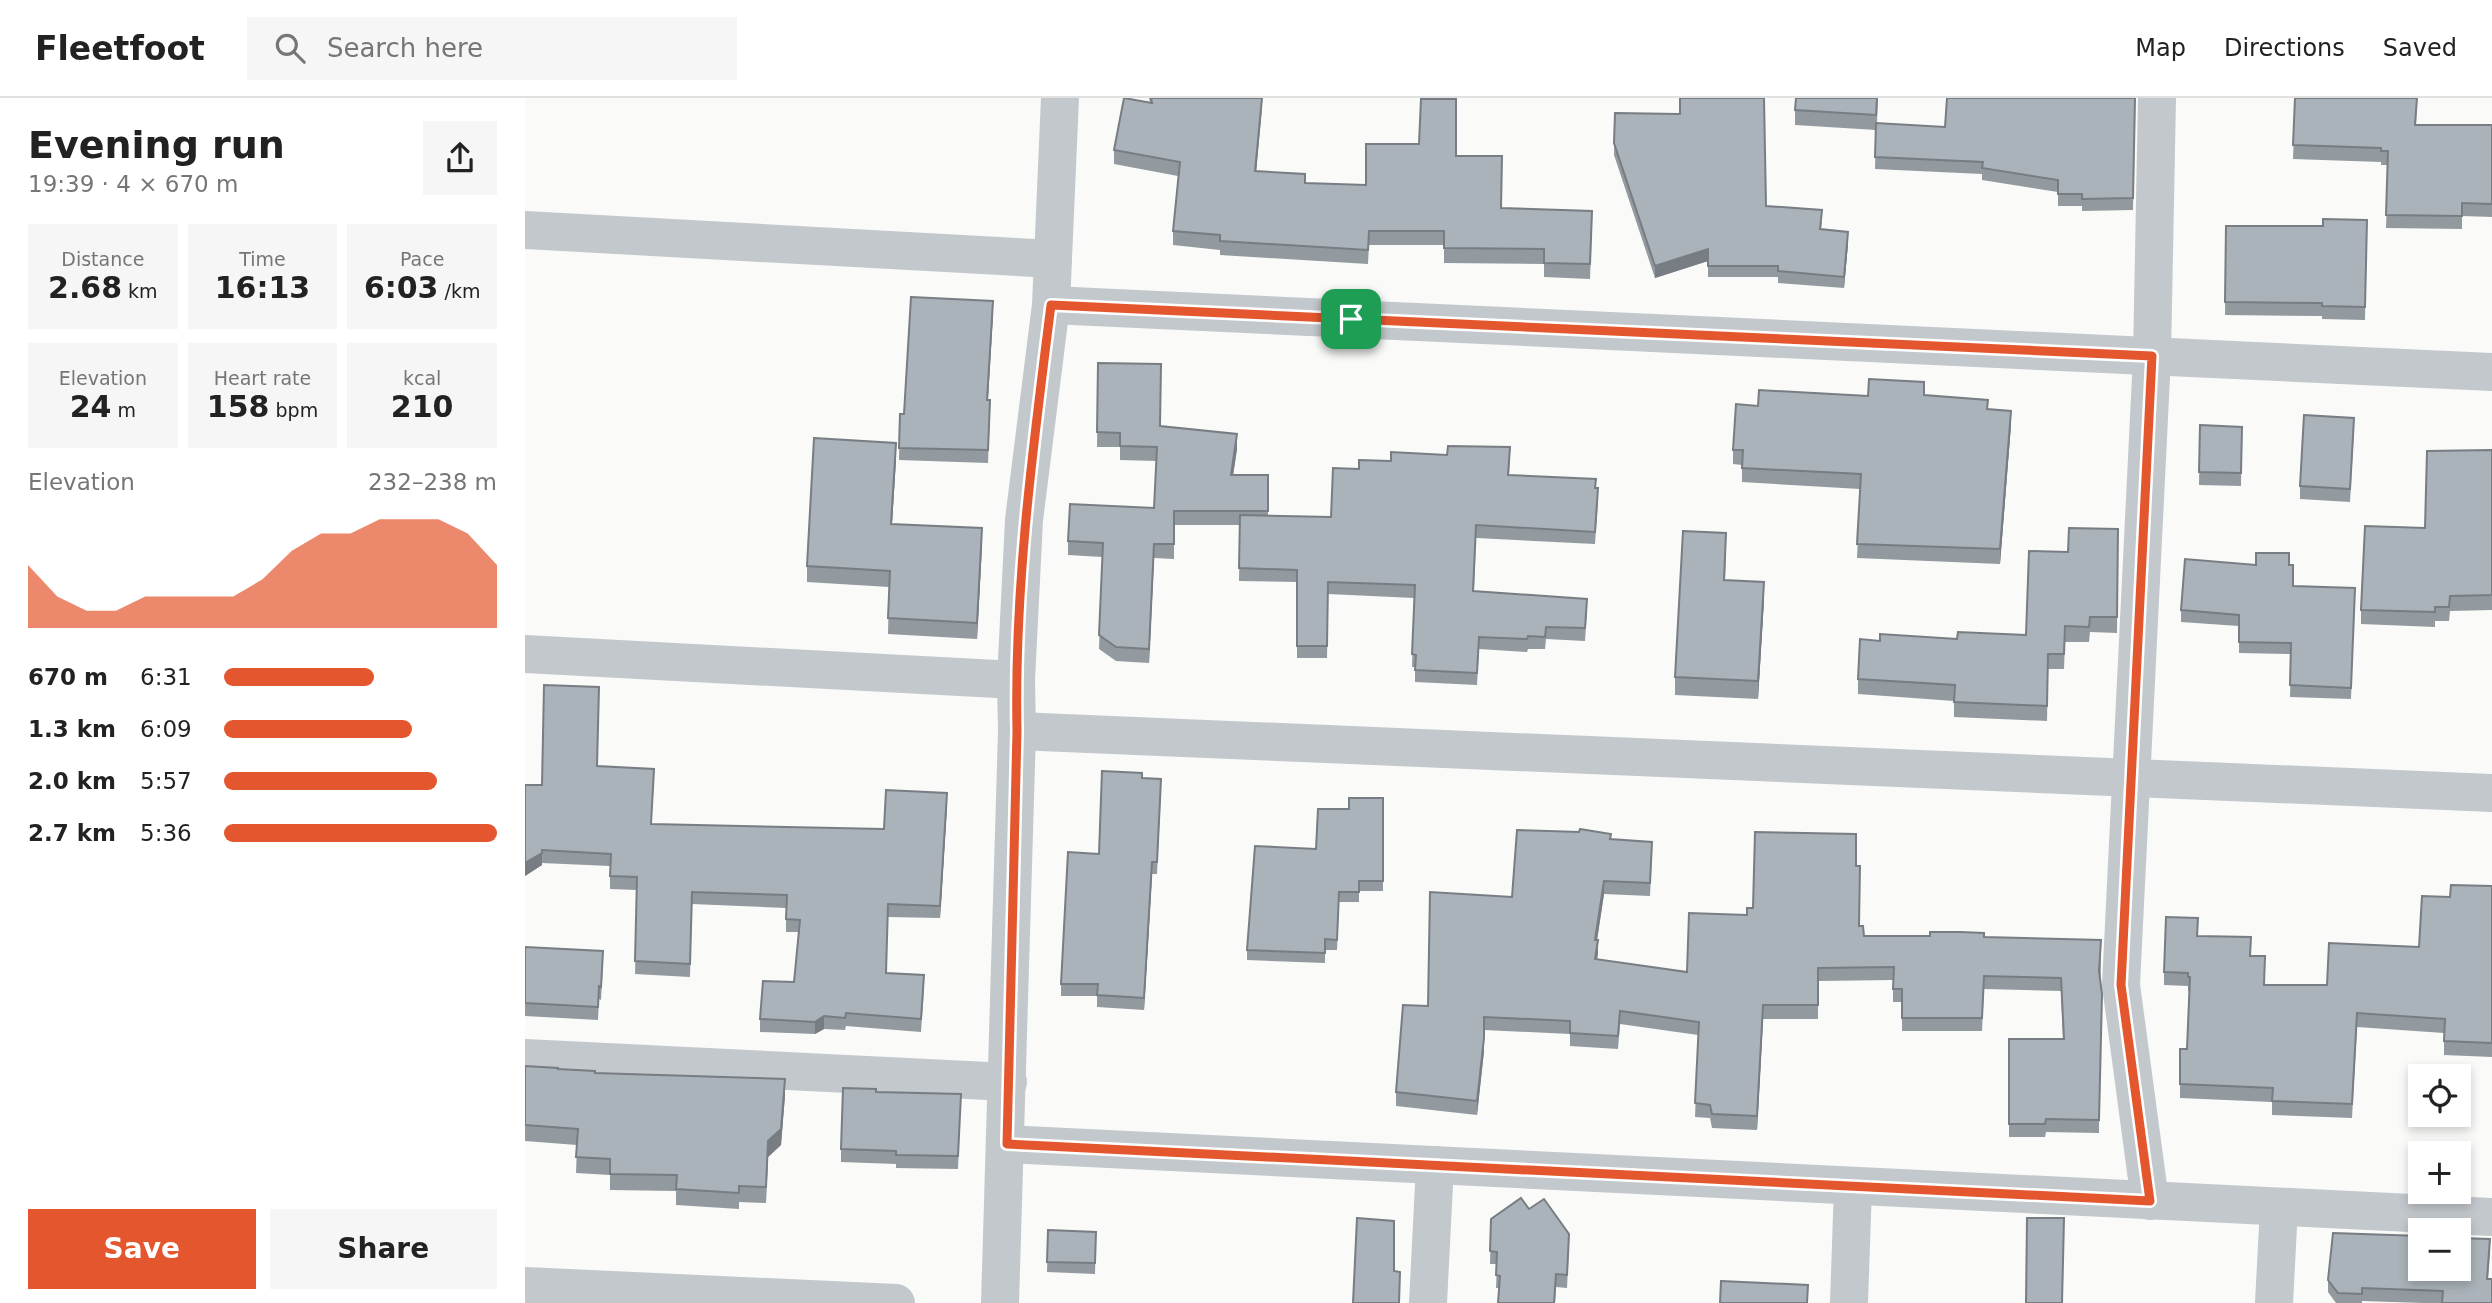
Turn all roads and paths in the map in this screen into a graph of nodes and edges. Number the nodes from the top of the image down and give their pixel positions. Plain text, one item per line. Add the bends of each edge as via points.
1 (1060, 98) edge
2 (2157, 98) edge
3 (525, 230) edge
4 (1053, 259) junction
5 (1051, 305) junction
6 (2152, 356) junction
7 (2492, 372) edge
8 (525, 654) edge
9 (1016, 680) junction
10 (1017, 731) junction
11 (2131, 778) junction
12 (2492, 793) edge
13 (525, 1058) edge
14 (1009, 1082) junction
15 (1007, 1144) junction
16 (1435, 1165) junction
17 (1853, 1186) junction
18 (2150, 1201) junction
19 (2279, 1207) junction
20 (2492, 1217) edge
21 (525, 1286) edge
22 (896, 1303) edge
23 (1000, 1303) edge
24 (1428, 1303) edge
25 (1849, 1303) edge
26 (2274, 1303) edge

1 - 4 street
2 - 6 street
3 - 4 street
4 - 5 street
5 - 6 street
5 - 9 street via 1024,520
6 - 7 street
6 - 11 street
8 - 9 street
9 - 10 street
10 - 11 street
10 - 14 street
11 - 12 street
11 - 18 street via 2121,985
13 - 14 street
14 - 15 street
15 - 16 street
15 - 23 street
16 - 17 street
16 - 24 street
17 - 18 street
17 - 25 street
18 - 19 street
19 - 20 street
19 - 26 street
21 - 22 street

